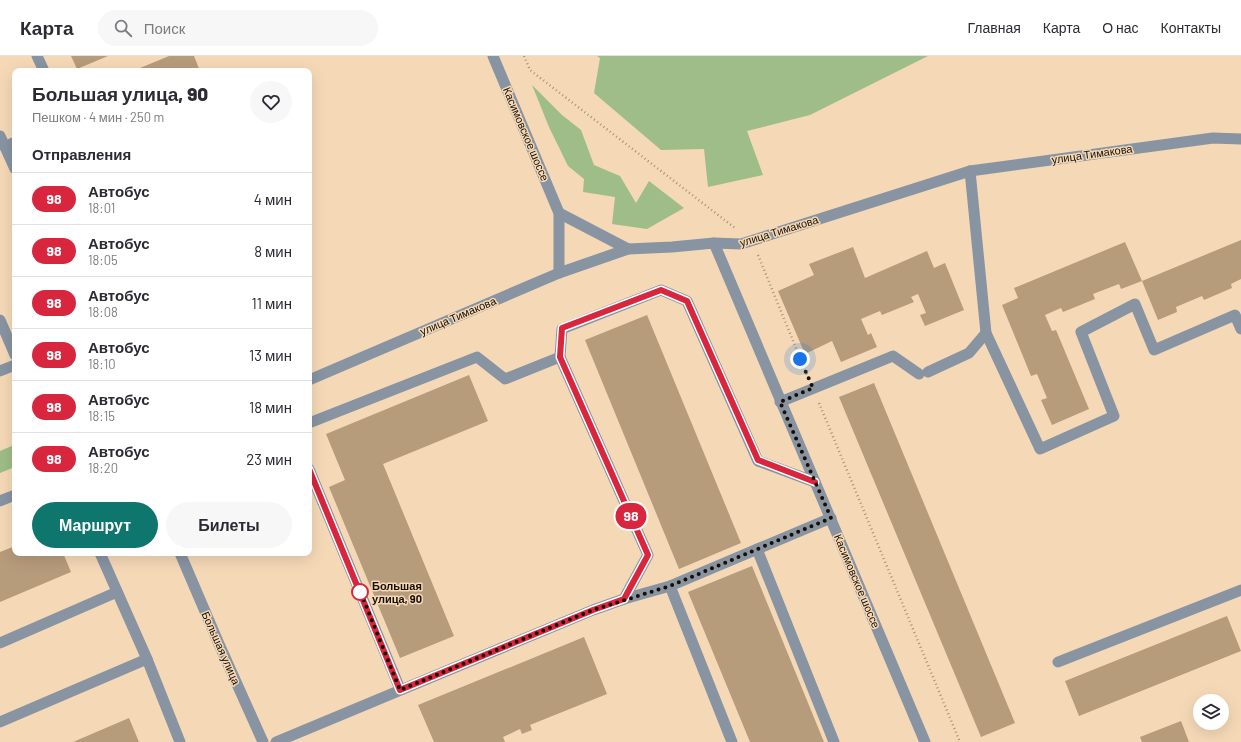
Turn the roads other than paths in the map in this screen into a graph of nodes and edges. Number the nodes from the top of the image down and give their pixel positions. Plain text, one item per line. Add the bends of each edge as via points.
1 (37, 56) edge
2 (494, 56) edge
3 (43, 68) edge
4 (0, 136) edge
5 (1241, 139) edge
6 (10, 144) edge
7 (12, 154) edge
8 (970, 171) junction
9 (559, 213) junction
10 (714, 244) junction
11 (628, 248) junction
12 (559, 273) junction
13 (0, 320) edge
14 (1241, 329) edge
15 (986, 333) junction
16 (12, 348) edge
17 (560, 357) junction
18 (12, 366) edge
19 (0, 371) edge
20 (312, 379) edge
21 (780, 402) junction
22 (312, 422) edge
23 (312, 476) edge
24 (815, 482) junction
25 (12, 496) edge
26 (0, 501) edge
27 (831, 518) junction
28 (757, 549) junction
29 (101, 556) edge
30 (181, 556) edge
31 (670, 586) junction
32 (1241, 590) edge
33 (118, 592) junction
34 (624, 599) junction
35 (0, 643) edge
36 (147, 659) junction
37 (1058, 662) dead end
38 (400, 690) junction
39 (0, 722) edge
40 (180, 742) edge
41 (263, 742) edge
42 (276, 742) edge
43 (732, 742) edge
44 (834, 742) edge
45 (925, 742) edge

1 - 3 street
2 - 9 street, Касимовское шоссе
4 - 6 street
5 - 8 street, улица Тимакова via 1213,138
6 - 7 street
8 - 10 street, улица Тимакова via 752,241 740,244
8 - 15 street
9 - 11 street
9 - 12 street, Касимовское шоссе
10 - 11 street, улица Тимакова
10 - 21 street, Касимовское шоссе
11 - 12 street, улица Тимакова
12 - 20 street, улица Тимакова
13 - 16 street
14 - 15 street via 1235,315 1154,350 1135,304 1081,332 1114,416 1040,449
15 - 21 street via 969,352 923,373 893,356
17 - 22 street via 505,379 477,357
17 - 24 street via 562,328 661,290 687,301 758,460
17 - 34 street via 648,555
18 - 19 street
21 - 24 street, Касимовское шоссе
23 - 38 street
24 - 27 street, Касимовское шоссе
25 - 26 street
27 - 28 street
27 - 45 street, Касимовское шоссе
28 - 31 street
28 - 44 street
29 - 33 street
30 - 41 street, Большая улица
31 - 34 street
31 - 43 street
32 - 37 street
33 - 35 street
33 - 36 street
34 - 38 street
36 - 39 street
36 - 40 street
38 - 42 street

